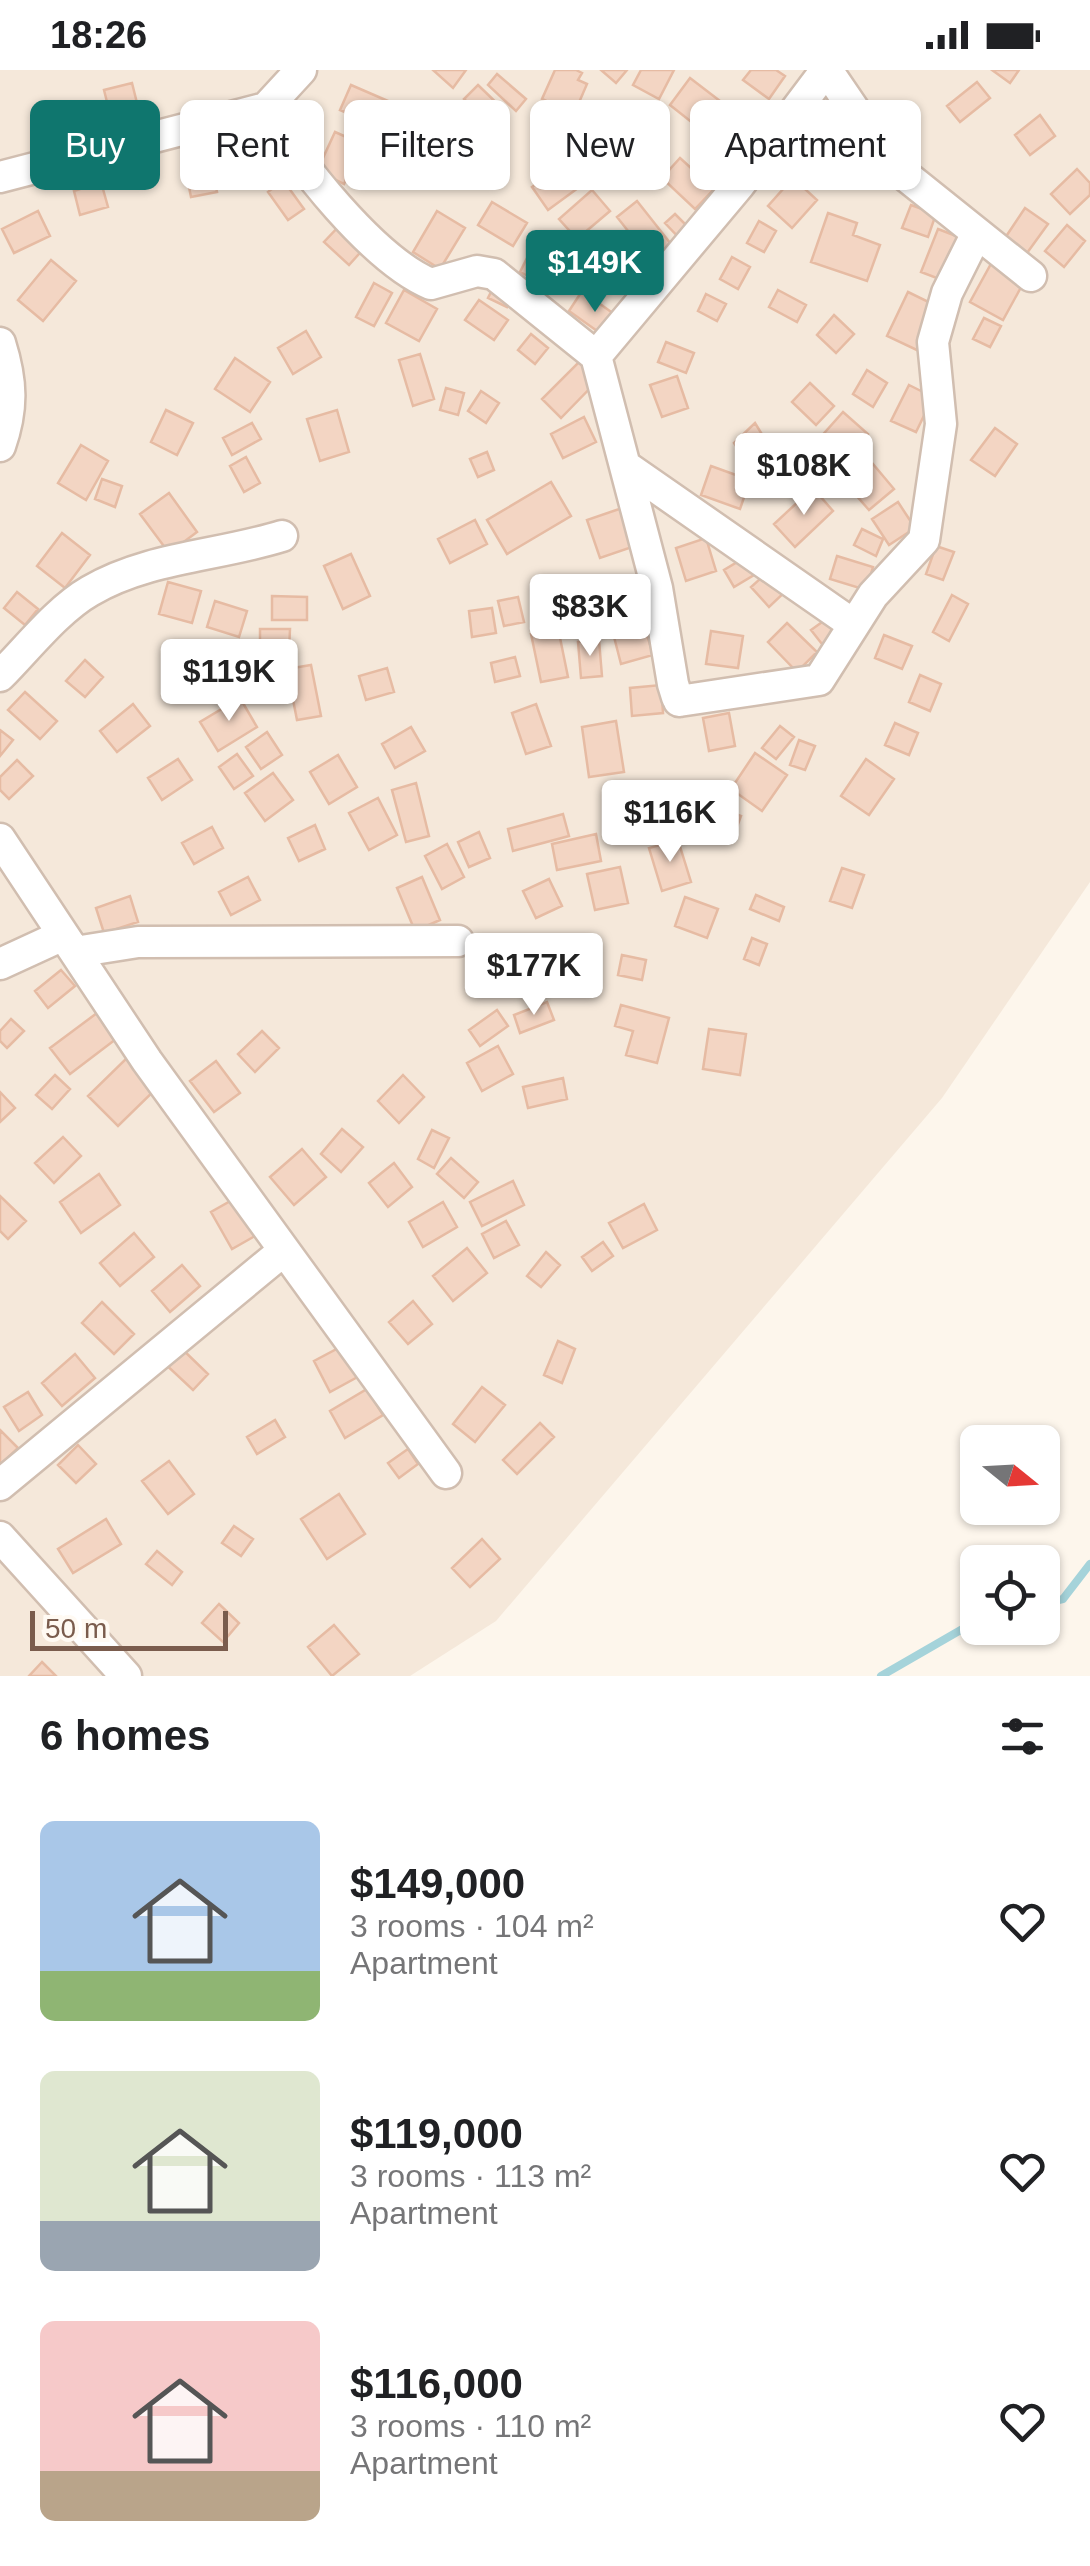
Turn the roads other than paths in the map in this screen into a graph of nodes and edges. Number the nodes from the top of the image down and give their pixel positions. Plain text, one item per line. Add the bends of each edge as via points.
1 (301, 70) edge
2 (817, 74) edge
3 (273, 100) edge
4 (180, 130) edge
5 (0, 177) edge
6 (324, 188) edge
7 (976, 235) junction
8 (1030, 276) dead end
9 (0, 343) edge
10 (596, 356) junction
11 (0, 446) edge
12 (627, 467) junction
13 (282, 536) dead end
14 (854, 625) junction
15 (0, 676) edge
16 (0, 839) edge
17 (458, 941) dead end
18 (68, 944) junction
19 (0, 964) edge
20 (282, 1252) junction
21 (446, 1472) dead end
22 (0, 1486) edge
23 (0, 1537) edge
24 (126, 1676) edge

1 - 3 street
2 - 7 street via 891,164
2 - 10 street via 740,184
4 - 5 street
6 - 10 street via 393,260 431,284 494,274
7 - 8 street
7 - 14 street via 947,293 933,342 941,424 924,540
9 - 11 street via 12,389
10 - 12 street
12 - 14 street
12 - 14 street via 658,588 673,684 684,700 679,702 818,680
13 - 15 street via 140,567 86,592
16 - 18 street
17 - 18 street
18 - 19 street
18 - 20 street
20 - 21 street
20 - 22 street
23 - 24 street

